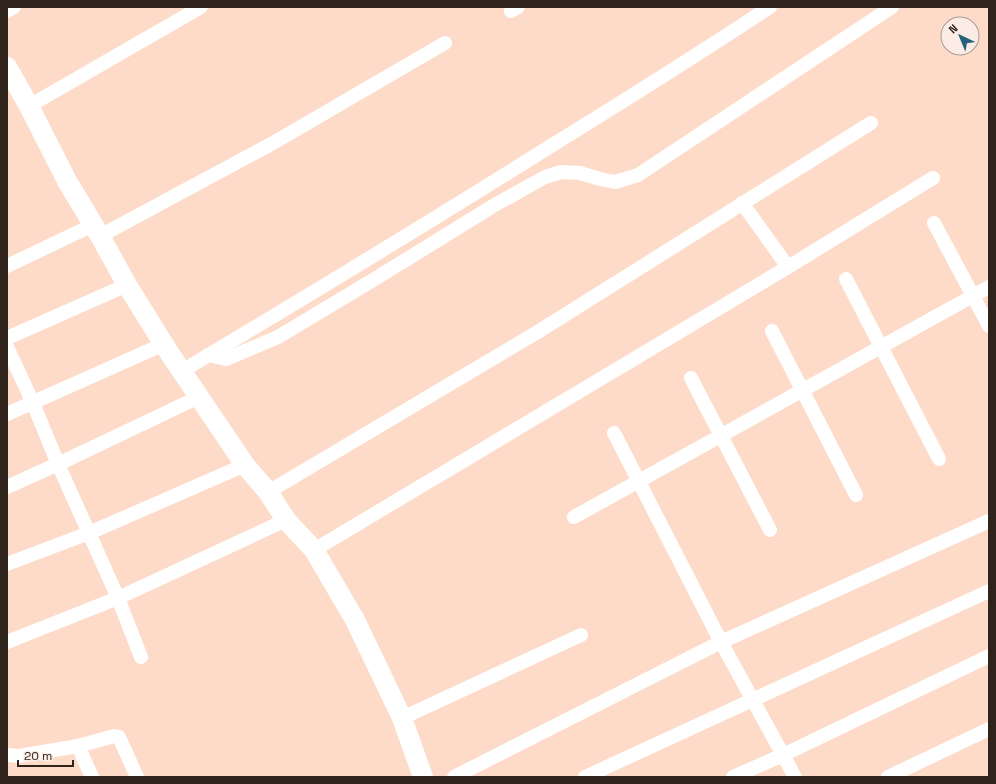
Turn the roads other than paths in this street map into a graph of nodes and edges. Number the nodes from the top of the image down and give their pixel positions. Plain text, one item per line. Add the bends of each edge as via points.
1 (14, 7) edge
2 (201, 7) edge
3 (770, 7) edge
4 (892, 7) edge
5 (7, 11) edge
6 (445, 43) dead end
7 (7, 68) edge
8 (29, 106) junction
9 (872, 123) dead end
10 (933, 178) dead end
11 (742, 203) junction
12 (434, 219) junction
13 (934, 222) dead end
14 (96, 230) junction
15 (444, 236) junction
16 (7, 266) edge
17 (788, 268) junction
18 (846, 279) dead end
19 (127, 284) junction
20 (989, 287) edge
21 (973, 296) junction
22 (989, 326) edge
23 (772, 331) dead end
24 (7, 338) edge
25 (164, 344) junction
26 (7, 347) edge
27 (881, 347) junction
28 (208, 355) junction
29 (182, 371) junction
30 (691, 378) dead end
31 (802, 390) junction
32 (199, 397) junction
33 (33, 402) junction
34 (7, 414) edge
35 (614, 433) dead end
36 (720, 436) junction
37 (939, 459) dead end
38 (58, 464) junction
39 (245, 465) junction
40 (639, 481) junction
41 (7, 487) edge
42 (268, 492) junction
43 (856, 495) dead end
44 (574, 517) dead end
45 (286, 520) junction
46 (989, 521) edge
47 (770, 530) dead end
48 (89, 533) junction
49 (314, 550) junction
50 (7, 564) edge
51 (989, 591) edge
52 (118, 598) junction
53 (581, 635) dead end
54 (7, 642) edge
55 (721, 642) junction
56 (989, 656) edge
57 (141, 657) dead end
58 (752, 700) junction
59 (402, 718) junction
60 (989, 729) edge
61 (78, 746) junction
62 (7, 755) edge
63 (783, 755) junction
64 (92, 777) edge
65 (137, 777) edge
66 (423, 777) edge
67 (454, 777) edge
68 (585, 777) edge
69 (733, 777) edge
70 (794, 777) edge
71 (888, 777) edge

1 - 5 street
2 - 8 street
3 - 12 street
4 - 15 street via 638,175 615,182 580,173 561,172 545,177
6 - 14 street via 273,143
7 - 8 street
8 - 14 street
9 - 11 street
10 - 17 street
11 - 17 street
11 - 42 street via 536,333
12 - 15 street
12 - 28 street
13 - 21 street
14 - 16 street
14 - 19 street
15 - 28 street via 278,337 226,359
17 - 49 street
18 - 27 street
19 - 24 street
19 - 25 street
20 - 21 street
21 - 22 street
21 - 27 street
23 - 31 street
25 - 29 street
25 - 33 street
26 - 33 street
27 - 31 street
27 - 37 street
28 - 29 street
29 - 32 street
30 - 36 street
31 - 36 street
31 - 43 street
32 - 38 street
32 - 39 street
33 - 34 street
33 - 38 street
35 - 40 street
36 - 40 street
36 - 47 street
38 - 41 street
38 - 48 street
39 - 42 street
39 - 48 street
40 - 44 street
40 - 55 street
42 - 45 street
45 - 49 street
45 - 52 street
46 - 55 street
48 - 50 street
48 - 52 street
49 - 59 street via 355,620
51 - 58 street
52 - 54 street
52 - 57 street
53 - 59 street
55 - 58 street
55 - 67 street
56 - 63 street
58 - 63 street
58 - 68 street
59 - 66 street
60 - 71 street
61 - 62 street via 19,756
61 - 64 street
61 - 65 street via 114,736 119,737
63 - 69 street
63 - 70 street

